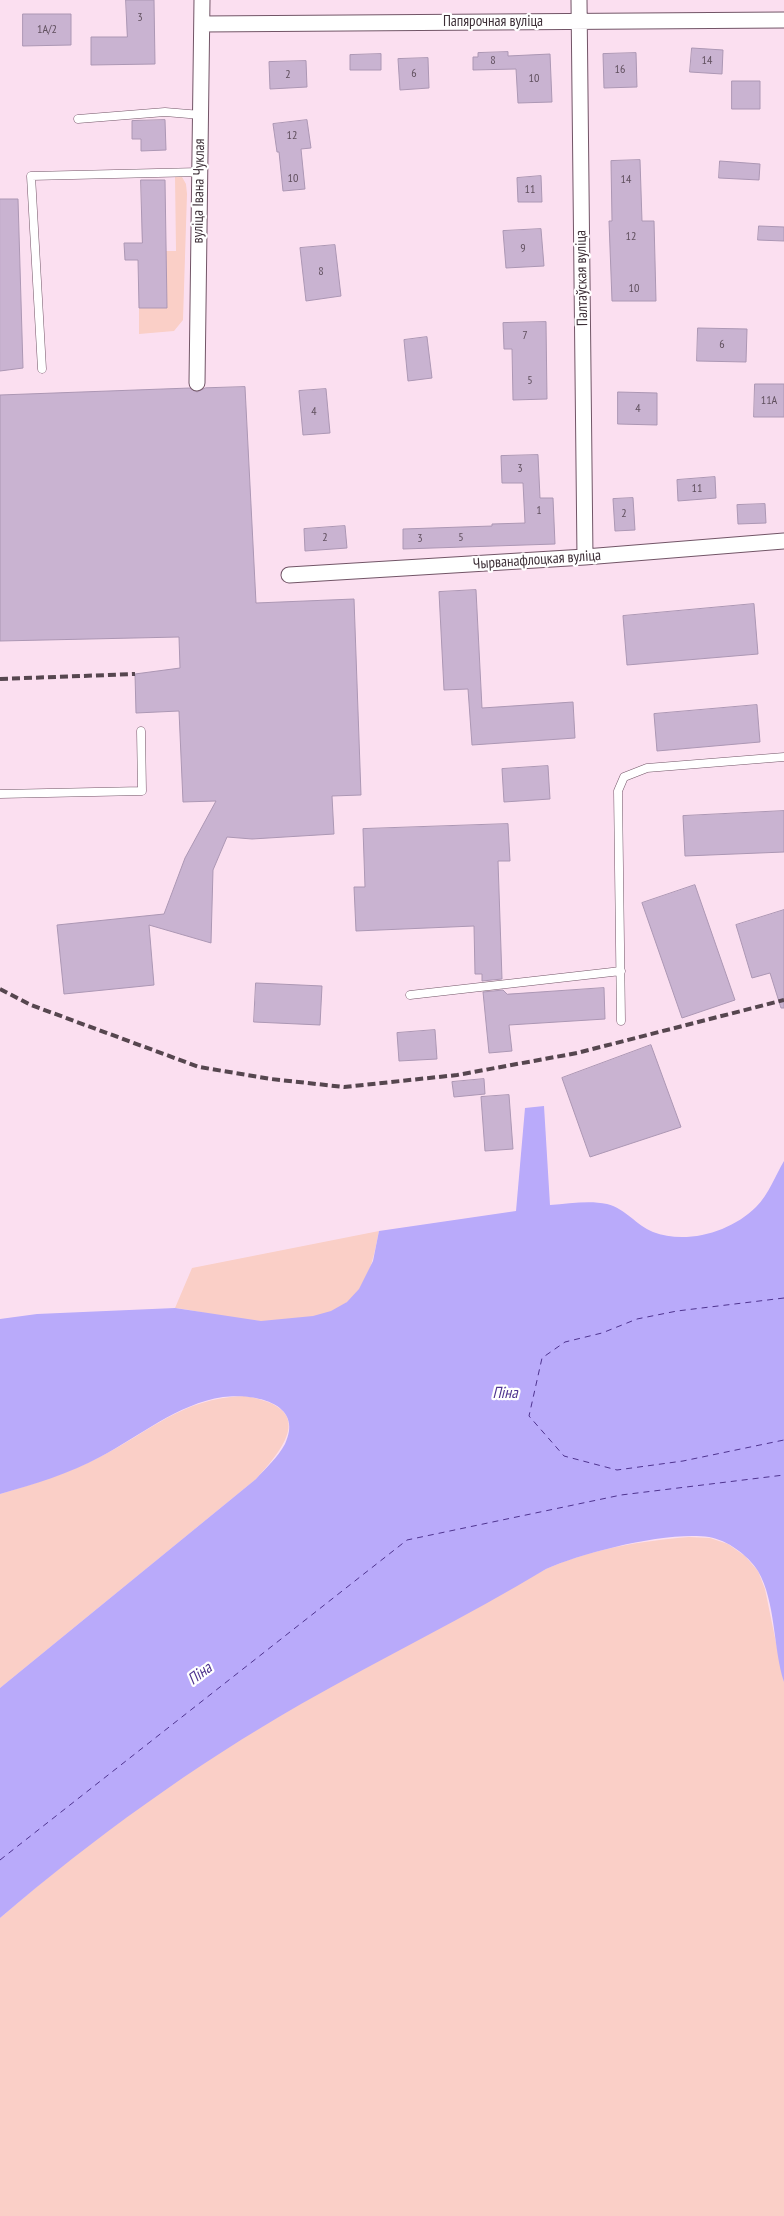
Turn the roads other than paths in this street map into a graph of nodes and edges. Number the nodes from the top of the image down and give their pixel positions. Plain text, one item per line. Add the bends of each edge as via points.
1 (202, 0) edge
2 (579, 0) edge
3 (784, 20) edge
4 (580, 22) junction
5 (202, 24) junction
6 (201, 116) junction
7 (78, 119) dead end
8 (199, 172) junction
9 (42, 369) dead end
10 (197, 382) dead end
11 (784, 541) edge
12 (585, 557) junction
13 (289, 575) dead end
14 (141, 731) dead end
15 (784, 757) edge
16 (0, 794) edge
17 (621, 971) junction
18 (410, 995) dead end
19 (621, 1021) dead end

1 - 5 street, вуліца Івана Чуклая
2 - 4 street, Палтаўская вуліца
3 - 4 street, Папярочная вуліца
4 - 5 street, Папярочная вуліца
4 - 12 street, Палтаўская вуліца
5 - 6 street, вуліца Івана Чуклая
6 - 7 lane via 165,112
6 - 8 street, вуліца Івана Чуклая
8 - 9 lane via 31,176
8 - 10 street, вуліца Івана Чуклая
11 - 12 street, Чырванафлоцкая вуліца
12 - 13 street, Чырванафлоцкая вуліца
14 - 16 lane via 142,791
15 - 17 lane via 646,768 624,777 618,792
17 - 18 lane
17 - 19 lane

